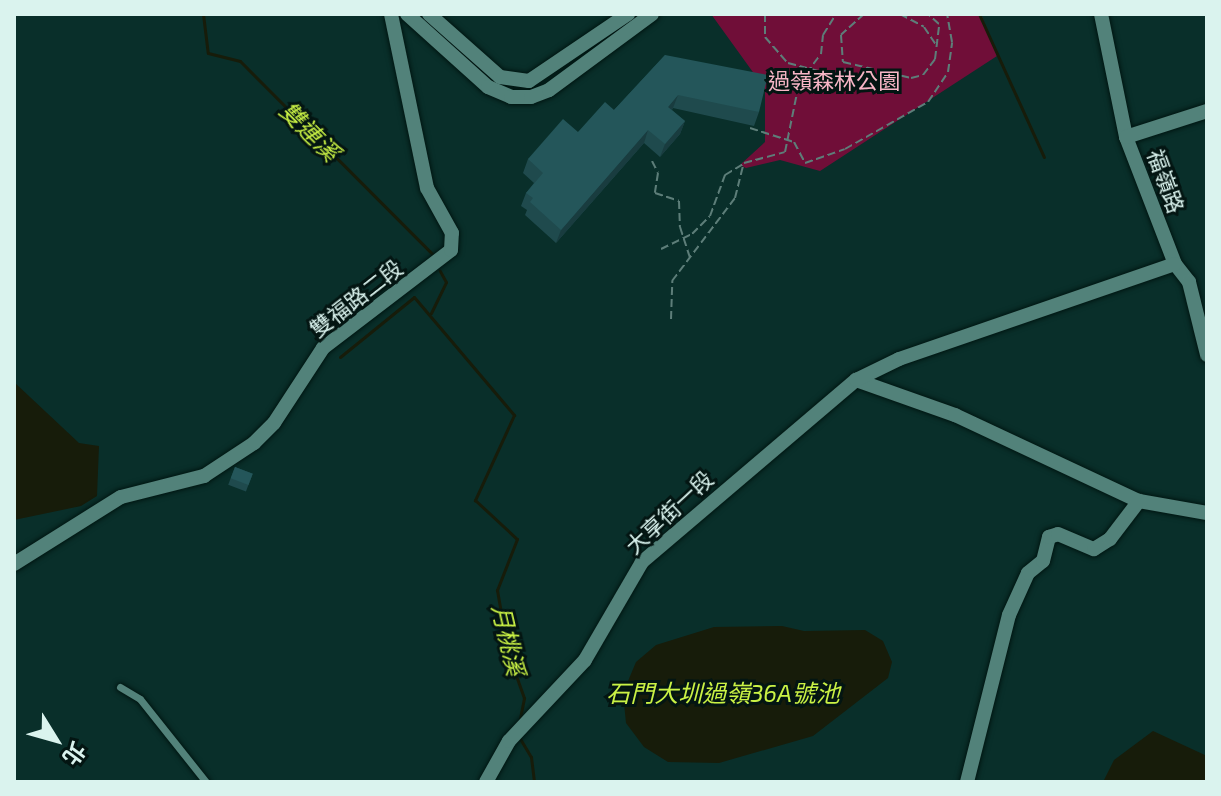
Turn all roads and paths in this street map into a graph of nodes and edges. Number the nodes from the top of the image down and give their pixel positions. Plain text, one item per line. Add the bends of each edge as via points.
1 (391, 14) edge
2 (407, 14) edge
3 (429, 14) edge
4 (628, 14) edge
5 (652, 14) edge
6 (765, 14) edge
7 (836, 14) edge
8 (864, 14) edge
9 (900, 14) edge
10 (928, 14) edge
11 (947, 14) edge
12 (1101, 14) edge
13 (936, 46) junction
14 (853, 68) junction
15 (810, 69) junction
16 (1207, 111) edge
17 (750, 128) dead end
18 (1126, 137) junction
19 (786, 139) junction
20 (652, 161) dead end
21 (744, 163) junction
22 (684, 239) junction
23 (661, 249) dead end
24 (691, 260) junction
25 (1175, 264) junction
26 (1189, 282) junction
27 (1207, 284) edge
28 (671, 319) dead end
29 (1207, 355) edge
30 (856, 380) junction
31 (1139, 501) junction
32 (1207, 513) edge
33 (14, 564) edge
34 (120, 687) dead end
35 (206, 782) edge
36 (486, 782) edge
37 (967, 782) edge

1 - 33 street, 雙福路二段 via 427,188 452,233 451,250 323,348 274,423 254,443 204,476 121,497
2 - 5 street via 488,87 511,97 549,90
3 - 4 street via 500,77 529,81
6 - 15 path via 765,37 774,52
7 - 15 path
8 - 14 path via 841,35 839,51
9 - 13 path via 924,27
10 - 13 path via 939,24
11 - 19 path via 952,42 948,72 928,102 845,149 805,163 800,147
12 - 18 street, 福嶺路
13 - 14 path via 923,75 911,78 883,68
14 - 15 path via 833,75
15 - 19 path via 799,83
16 - 18 street
17 - 19 path
18 - 25 street, 福嶺路
19 - 21 path via 785,152
20 - 22 path via 658,173 655,193 679,201
21 - 22 path via 725,175 710,216
21 - 24 path via 735,198
22 - 23 path
22 - 24 path
24 - 28 path via 672,281
25 - 26 street, 福嶺路
25 - 30 street, 大享街一段 via 899,359
26 - 27 street
26 - 29 street, 福嶺路
30 - 31 street via 955,415
30 - 36 street, 大享街一段 via 642,562 579,668 509,741
31 - 32 street
31 - 37 street via 1110,539 1094,549 1058,534 1049,537 1043,561 1028,573 1009,615
34 - 35 lane via 140,699

